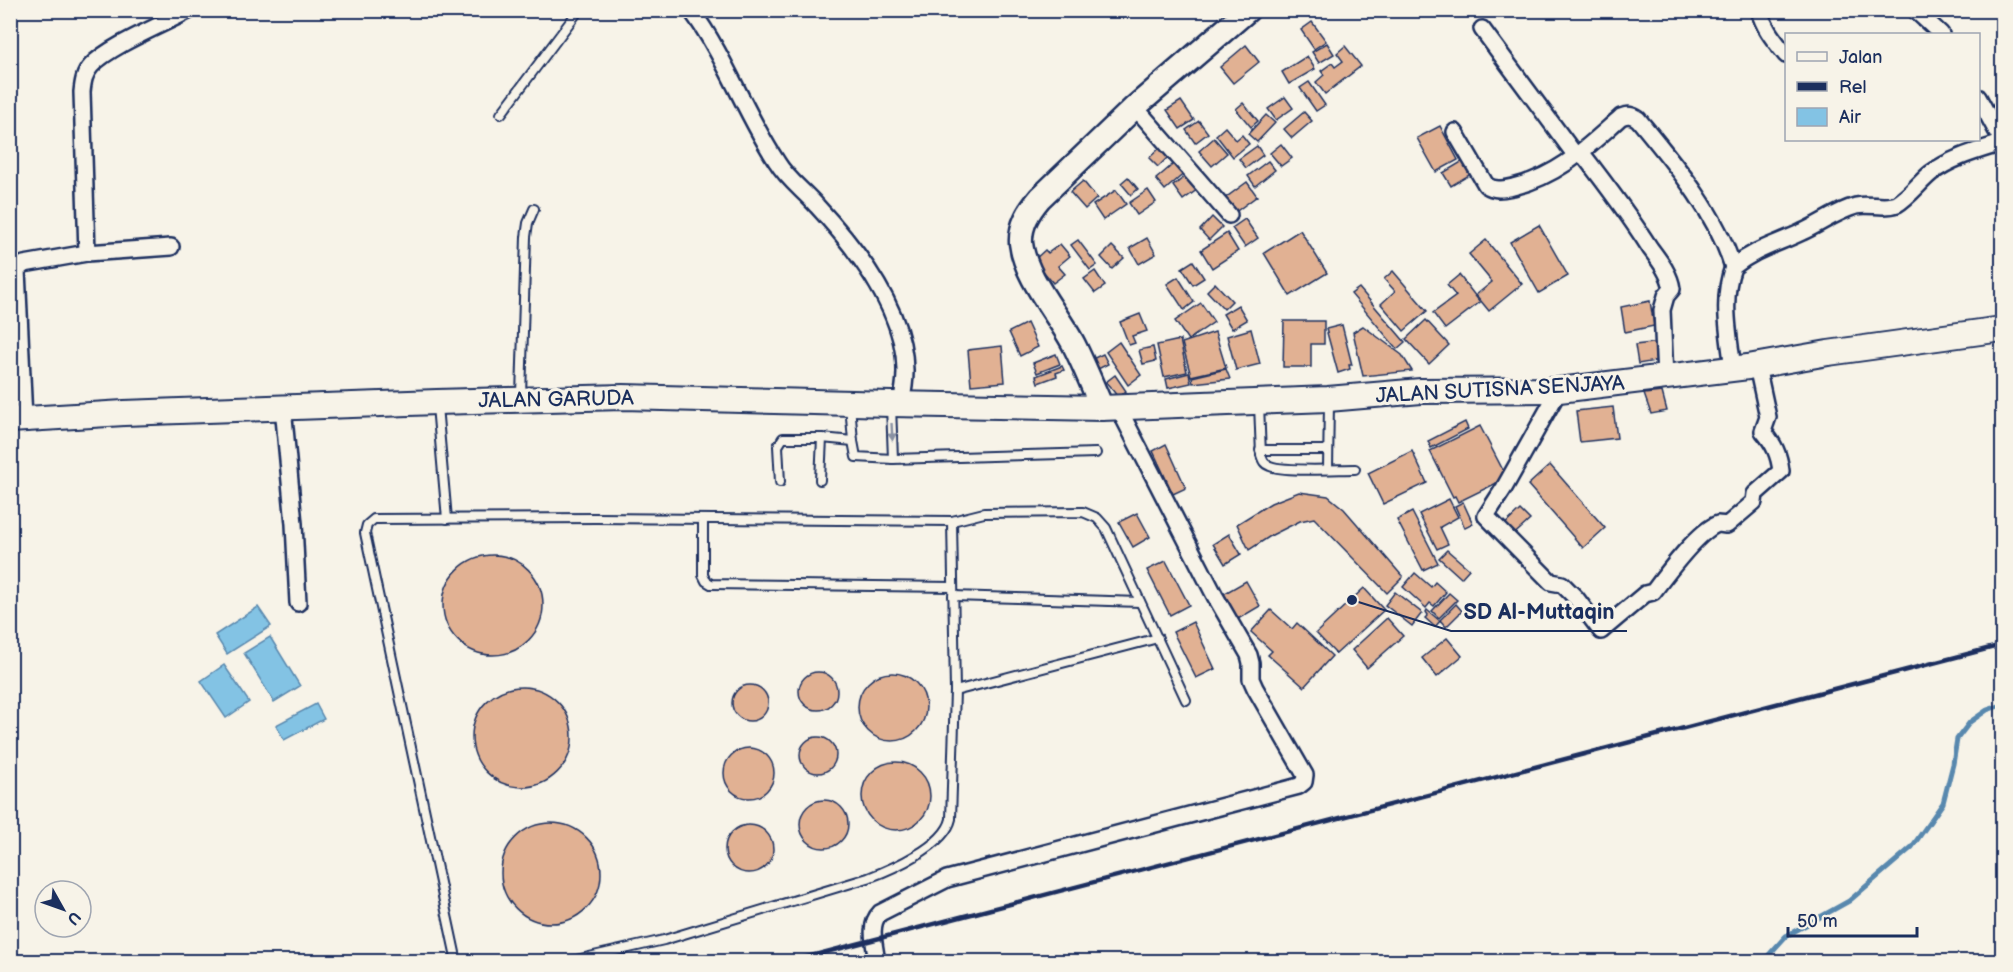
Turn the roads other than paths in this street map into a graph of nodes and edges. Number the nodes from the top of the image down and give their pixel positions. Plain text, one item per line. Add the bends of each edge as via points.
1 (190, 10) edge
2 (579, 10) edge
3 (691, 10) edge
4 (1248, 10) edge
5 (1759, 10) edge
6 (1915, 10) edge
7 (1482, 28) dead end
8 (1940, 33) edge
9 (1785, 54) edge
10 (1980, 101) edge
11 (1135, 107) junction
12 (501, 114) dead end
13 (1455, 132) dead end
14 (2002, 142) edge
15 (1579, 154) junction
16 (534, 208) dead end
17 (1230, 215) dead end
18 (171, 247) dead end
19 (87, 253) junction
20 (1733, 267) junction
21 (2002, 329) edge
22 (1757, 366) junction
23 (1733, 369) junction
24 (1665, 378) junction
25 (1559, 390) junction
26 (1328, 399) junction
27 (521, 400) junction
28 (437, 402) junction
29 (1259, 402) junction
30 (850, 403) junction
31 (896, 404) junction
32 (283, 407) junction
33 (1110, 407) junction
34 (17, 420) edge
35 (822, 438) junction
36 (853, 441) junction
37 (1260, 450) junction
38 (1328, 450) junction
39 (1096, 453) dead end
40 (894, 459) junction
41 (1328, 469) junction
42 (1355, 469) dead end
43 (820, 480) dead end
44 (780, 482) dead end
45 (447, 519) junction
46 (703, 520) junction
47 (952, 521) junction
48 (953, 587) junction
49 (953, 596) junction
50 (1140, 602) junction
51 (298, 603) dead end
52 (1158, 638) junction
53 (955, 691) junction
54 (1186, 700) dead end
55 (457, 962) edge
56 (567, 962) edge
57 (877, 962) edge

1 - 19 street via 117,47 85,75 82,92
2 - 12 lane
3 - 31 street via 712,41 776,161 844,236 880,286 904,355 905,372
4 - 11 main road
5 - 9 street via 1762,23
6 - 8 street
7 - 15 street
10 - 14 street
11 - 17 street
11 - 33 main road via 1034,205 1024,221 1021,236 1030,271
13 - 15 street via 1486,185 1494,189 1540,179
14 - 20 street via 1941,166 1895,204 1844,211 1755,251
15 - 20 street via 1621,117 1630,115 1638,119 1709,216
15 - 24 street via 1635,225 1671,283 1662,310
16 - 27 lane via 526,237
18 - 19 street
19 - 34 street via 24,264 17,270
20 - 23 street via 1726,292
21 - 22 main road, JALAN SUTISNA SENJAYA
22 - 23 main road, JALAN SUTISNA SENJAYA
22 - 25 street via 1768,417 1763,431 1779,456 1781,471 1727,525 1719,524 1704,532 1653,592 1645,594 1601,631 1562,584 1551,582 1486,516
23 - 24 main road, JALAN SUTISNA SENJAYA
24 - 25 main road, JALAN SUTISNA SENJAYA
25 - 26 main road, JALAN SUTISNA SENJAYA via 1421,391
26 - 29 main road, JALAN SUTISNA SENJAYA
26 - 38 lane
27 - 28 main road, JALAN GARUDA
27 - 30 main road, JALAN GARUDA via 623,397
28 - 32 main road, JALAN GARUDA
28 - 45 lane
29 - 33 main road, JALAN SUTISNA SENJAYA
29 - 37 lane
30 - 31 main road, JALAN GARUDA
30 - 36 lane
31 - 33 main road, JALAN GARUDA
31 -> 40 lane
32 - 34 main road, JALAN GARUDA
32 - 51 street
33 - 57 street via 1249,655 1252,683 1305,776 1304,782 940,882 876,917 873,928
35 - 36 lane
35 - 43 lane
35 - 44 lane via 779,441
36 - 40 lane via 856,457
37 - 38 lane
37 - 41 lane via 1263,461 1272,467
38 - 41 lane
39 - 40 lane
41 - 42 lane
45 - 46 lane
45 - 55 lane via 374,519 365,532
46 - 47 lane
46 - 48 lane via 703,575 711,584
47 - 48 lane
47 - 50 lane via 984,513 1088,513 1106,528
48 - 49 lane
49 - 50 lane
49 - 53 lane
50 - 52 lane
52 - 53 lane
52 - 54 lane
53 - 56 lane via 951,819 945,833 933,844 868,878 664,940

